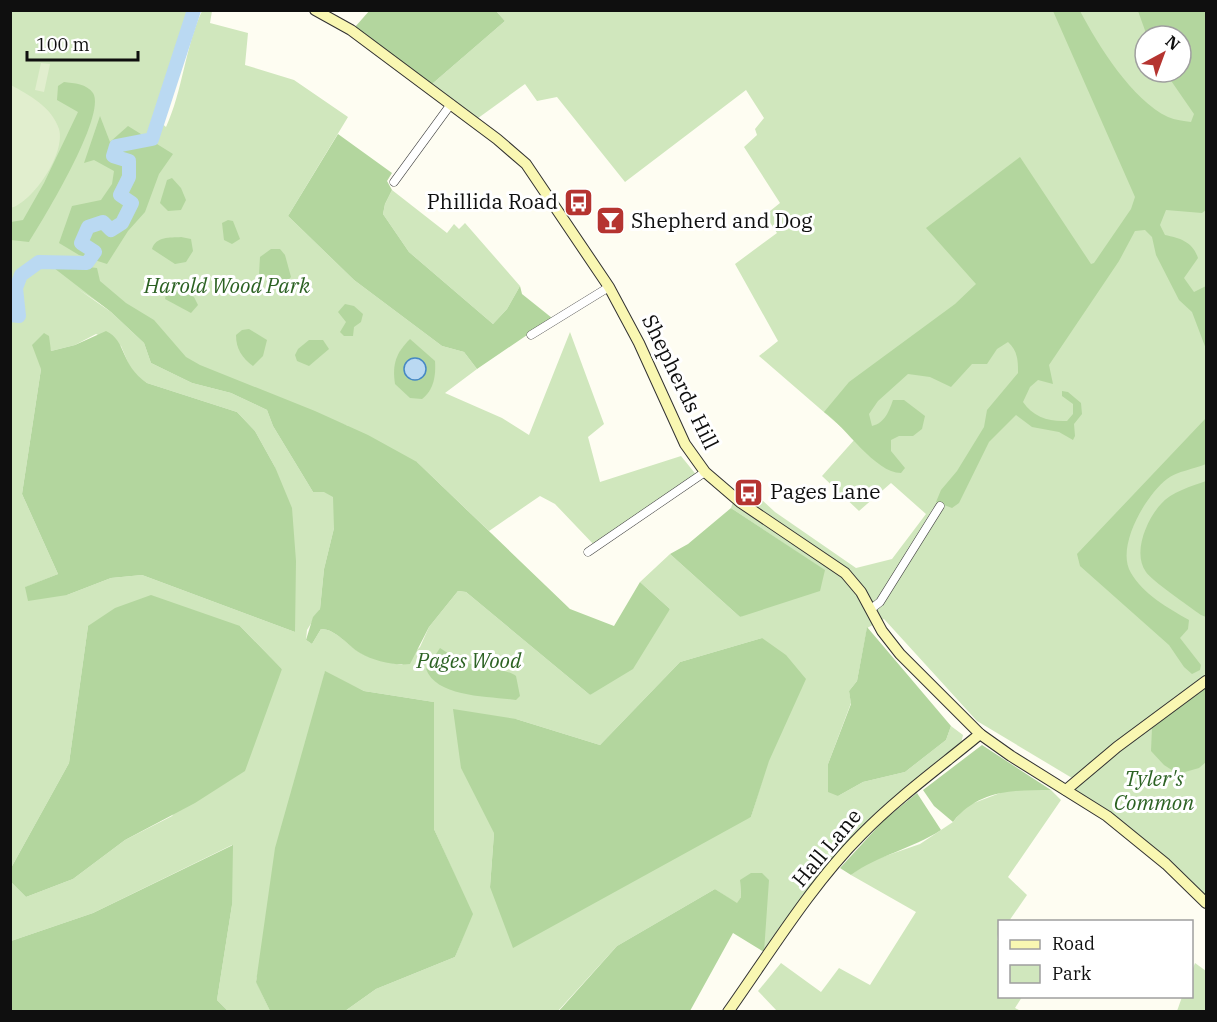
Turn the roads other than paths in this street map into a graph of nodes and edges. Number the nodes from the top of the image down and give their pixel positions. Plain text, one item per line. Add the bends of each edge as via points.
1 (315, 10) edge
2 (452, 104) junction
3 (394, 182) dead end
4 (609, 287) junction
5 (531, 335) dead end
6 (705, 472) junction
7 (940, 506) dead end
8 (588, 552) dead end
9 (871, 609) junction
10 (1206, 681) edge
11 (980, 734) junction
12 (1066, 790) junction
13 (1206, 903) edge
14 (728, 1011) edge

1 - 2 street, Shepherds Hill via 351,30
2 - 3 street
2 - 4 street, Shepherds Hill via 526,164
4 - 5 street
4 - 6 street, Shepherds Hill via 685,444
6 - 8 street
6 - 9 street, Shepherds Hill via 740,502 845,573
7 - 9 street via 880,602
9 - 11 street, Shepherds Hill via 900,654
10 - 12 street
11 - 12 street, Shepherds Hill
11 - 14 street, Hall Lane via 860,835
12 - 13 street, Shepherds Hill via 1133,836

